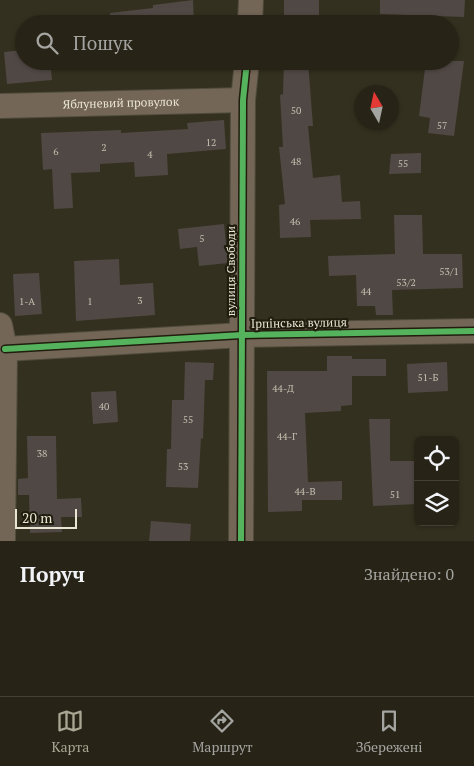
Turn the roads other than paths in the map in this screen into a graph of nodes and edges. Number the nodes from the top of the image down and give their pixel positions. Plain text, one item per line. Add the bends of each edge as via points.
1 (251, 0) edge
2 (250, 15) edge
3 (245, 70) edge
4 (243, 100) junction
5 (0, 106) edge
6 (0, 325) edge
7 (474, 331) edge
8 (242, 335) junction
9 (6, 350) junction
10 (3, 541) edge
11 (241, 541) edge

1 - 2 street
3 - 4 street, вулиця Свободи
4 - 5 street, Яблуневий провулок
4 - 8 street, вулиця Свободи
6 - 9 street
7 - 8 street, Ірпінська вулиця
8 - 9 street, Ірпінська вулиця
8 - 11 street, вулиця Свободи
9 - 10 street

